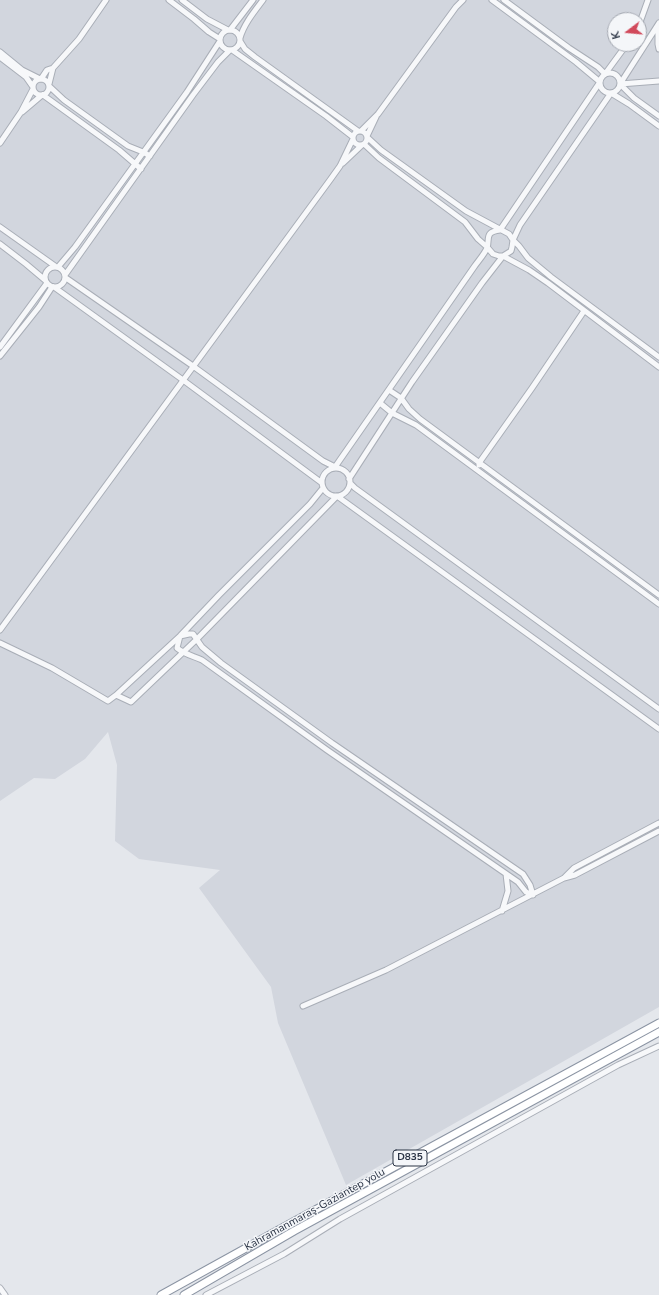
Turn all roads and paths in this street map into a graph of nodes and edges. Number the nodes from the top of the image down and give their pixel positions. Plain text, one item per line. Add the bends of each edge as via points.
1 (106, 0) edge
2 (168, 0) edge
3 (182, 0) edge
4 (253, 0) edge
5 (263, 0) edge
6 (459, 0) edge
7 (463, 0) edge
8 (492, 0) edge
9 (504, 0) edge
10 (648, 0) edge
11 (456, 7) junction
12 (644, 12) edge
13 (199, 13) junction
14 (194, 19) junction
15 (659, 23) edge
16 (229, 30) junction
17 (240, 39) junction
18 (220, 40) junction
19 (231, 50) junction
20 (659, 50) edge
21 (0, 52) edge
22 (621, 52) edge
23 (0, 57) edge
24 (53, 68) junction
25 (278, 74) junction
26 (605, 74) junction
27 (41, 79) junction
28 (275, 79) junction
29 (659, 81) edge
30 (600, 82) junction
31 (620, 84) junction
32 (49, 85) junction
33 (33, 88) junction
34 (187, 92) junction
35 (611, 93) junction
36 (43, 95) junction
37 (193, 95) junction
38 (22, 112) junction
39 (378, 114) junction
40 (659, 116) edge
41 (659, 126) edge
42 (160, 128) junction
43 (360, 131) junction
44 (167, 133) junction
45 (367, 137) junction
46 (353, 138) junction
47 (0, 143) edge
48 (363, 145) junction
49 (143, 152) junction
50 (150, 156) junction
51 (134, 164) junction
52 (340, 166) junction
53 (141, 169) junction
54 (0, 227) edge
55 (500, 230) junction
56 (513, 240) junction
57 (0, 244) edge
58 (488, 246) junction
59 (504, 256) junction
60 (57, 267) junction
61 (66, 276) junction
62 (46, 282) junction
63 (53, 287) junction
64 (584, 311) junction
65 (0, 348) edge
66 (0, 356) edge
67 (659, 358) edge
68 (193, 366) junction
69 (659, 367) edge
70 (183, 380) junction
71 (389, 390) junction
72 (401, 398) junction
73 (380, 403) junction
74 (392, 413) junction
75 (479, 463) junction
76 (335, 467) junction
77 (480, 472) junction
78 (350, 481) junction
79 (322, 486) junction
80 (338, 496) junction
81 (533, 502) junction
82 (528, 508) junction
83 (600, 551) junction
84 (596, 557) junction
85 (659, 595) edge
86 (659, 604) edge
87 (0, 630) edge
88 (180, 636) junction
89 (197, 639) junction
90 (0, 643) edge
91 (182, 653) junction
92 (116, 695) junction
93 (659, 709) edge
94 (659, 729) edge
95 (659, 823) edge
96 (659, 831) edge
97 (506, 874) junction
98 (564, 878) junction
99 (533, 894) junction
100 (502, 911) junction
101 (303, 1006) dead end
102 (659, 1023) edge
103 (659, 1032) edge
104 (659, 1046) edge
105 (0, 1288) edge
106 (5, 1295) edge
107 (161, 1295) edge
108 (184, 1295) edge
109 (206, 1295) edge

1 - 24 street via 79,39
2 - 14 street
3 - 13 street
4 - 16 street
5 - 17 street via 251,16
6 - 11 street
7 - 11 street
8 - 30 street
9 - 26 street
10 - 12 street
11 - 39 street
13 - 14 street
13 - 16 street
14 - 18 street
15 - 20 street
15 - 31 street
16 - 17 street via 237,33
16 - 18 street via 222,34
17 - 19 street via 237,46
17 - 25 street via 245,49
18 - 19 street via 222,46
18 - 34 street
19 - 28 street
19 - 37 street via 218,62
21 - 27 street via 22,70
22 - 26 street
23 - 33 street via 26,77
24 - 27 street via 47,70
24 - 32 street
25 - 28 street
25 - 43 street
26 - 30 street
26 - 31 street via 616,75
27 - 32 street via 46,80
27 - 33 street via 34,82
28 - 46 street
29 - 31 street
30 - 35 street via 603,90
30 - 55 street
31 - 35 street via 617,91
31 - 40 street
32 - 36 street via 48,92
32 - 49 street via 64,100 128,146
33 - 36 street via 38,95
33 - 38 street
34 - 37 street
34 - 42 street
35 - 41 street
35 - 56 street via 520,225
36 - 38 street
36 - 51 street via 119,150
37 - 44 street
38 - 47 street
39 - 43 street
39 - 45 street
42 - 44 street
42 - 49 street
43 - 45 street via 365,132
43 - 46 street via 354,134
44 - 50 street
45 - 48 street
45 - 55 street via 381,150 466,211
46 - 48 street via 356,144
46 - 52 street
48 - 52 street
48 - 58 street via 465,222 478,239
49 - 50 street
49 - 51 street
50 - 53 street
51 - 53 street
51 - 60 street
52 - 68 street
53 - 61 street
54 - 60 street
55 - 56 street via 509,234
55 - 58 street via 489,236
56 - 59 street via 510,251
56 - 67 street via 528,258 551,277
57 - 62 street
58 - 59 street via 493,254
58 - 71 street
59 - 64 street via 529,270
59 - 72 street via 482,282
60 - 61 street via 63,270
60 - 62 street via 49,268 45,277
61 - 63 street via 61,286
61 - 68 street
62 - 63 street
62 - 65 street
63 - 66 street
63 - 70 street
64 - 69 street
64 - 75 street
68 - 70 street
68 - 76 street via 323,461
70 - 79 street
70 - 87 street
71 - 72 street
71 - 73 street
72 - 74 street
72 - 75 street via 420,419
73 - 74 street
73 - 76 street
74 - 77 street via 416,425
74 - 78 street
75 - 77 street
75 - 81 street
76 - 78 street via 344,470
76 - 79 street via 325,473
77 - 82 street
78 - 80 street via 347,490
78 - 93 street via 361,493
79 - 80 street via 327,493
79 - 88 street via 310,504
80 - 89 street
80 - 94 street
81 - 82 street
81 - 83 street
82 - 84 street
83 - 84 street
83 - 85 street
84 - 86 street
88 - 89 street via 193,634
88 - 91 street via 177,648
88 - 92 street
89 - 91 street
89 - 99 street via 202,647 221,663 332,743 523,874
90 - 92 street via 52,668 108,701
91 - 92 street via 131,702
91 - 97 street via 202,660
95 - 98 street via 574,868
96 - 98 street via 575,875
97 - 99 street via 518,882 526,892
97 - 100 street via 508,891
98 - 99 street
99 - 100 street
100 - 101 street via 386,970
102 - 107 highway, Kahramanmaraş-Gaziantep yolu / D835
103 - 108 highway, Kahramanmaraş-Gaziantep yolu / D835 via 294,1231
104 - 109 street via 611,1069 340,1219 284,1254
105 - 106 street

